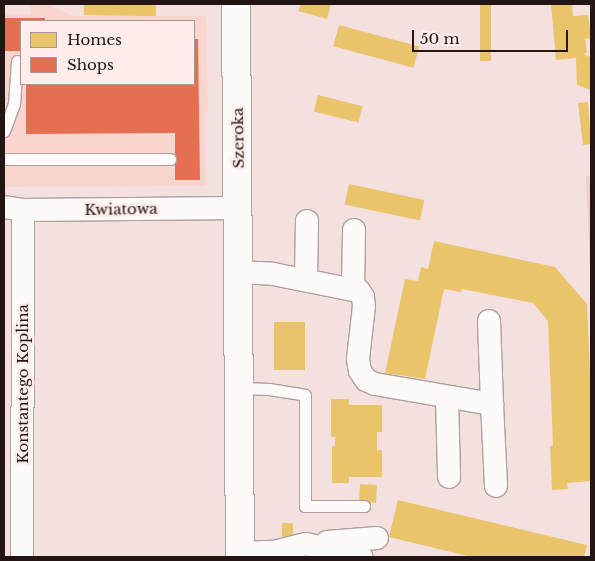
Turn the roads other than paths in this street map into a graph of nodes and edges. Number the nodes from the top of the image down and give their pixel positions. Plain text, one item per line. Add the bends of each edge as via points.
1 (236, 4) edge
2 (17, 61) dead end
3 (4, 131) edge
4 (4, 159) edge
5 (170, 159) dead end
6 (13, 208) edge
7 (239, 208) junction
8 (306, 221) dead end
9 (354, 230) dead end
10 (238, 272) junction
11 (306, 279) junction
12 (354, 289) junction
13 (489, 322) dead end
14 (239, 388) junction
15 (447, 398) junction
16 (492, 404) junction
17 (449, 477) dead end
18 (496, 486) dead end
19 (364, 506) dead end
20 (13, 509) edge
21 (377, 538) dead end
22 (306, 544) junction
23 (240, 555) edge
24 (22, 557) edge
25 (361, 557) edge

1 - 7 street, Szeroka
2 - 3 lane via 14,104
4 - 5 lane
6 - 7 street, Kwiatowa
6 - 20 street, Konstantego Koplina
7 - 10 street, Szeroka
8 - 11 street
9 - 12 street
10 - 11 street
10 - 14 street, Szeroka
11 - 12 street
12 - 15 street via 363,297 358,359 366,380
13 - 16 street
14 - 19 lane via 305,395 305,506
14 - 23 street, Szeroka
15 - 16 street
15 - 17 street
16 - 18 street
20 - 24 street, Konstantego Koplina
21 - 22 street, Szeroka
22 - 23 street, Szeroka via 274,552
22 - 25 street, Szeroka

